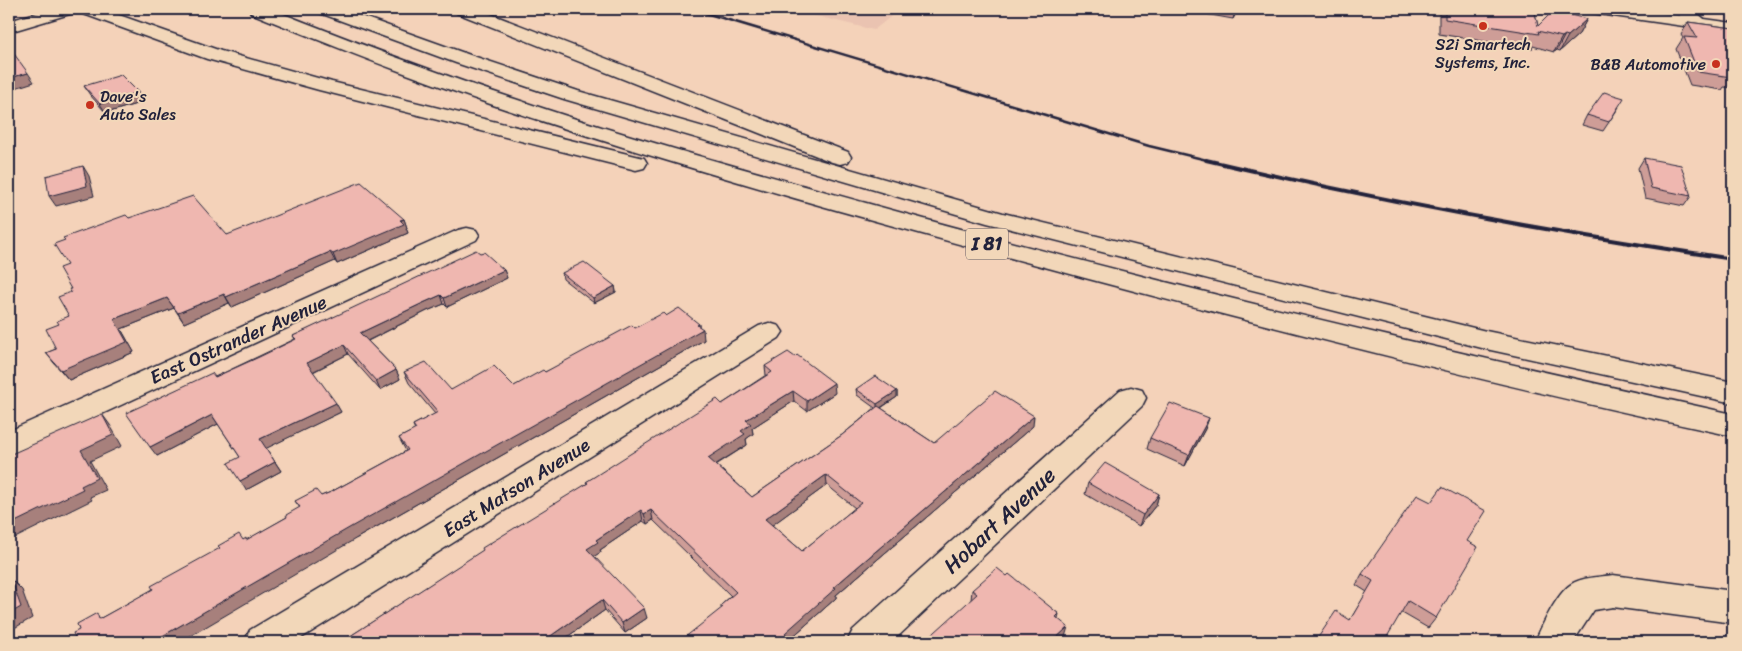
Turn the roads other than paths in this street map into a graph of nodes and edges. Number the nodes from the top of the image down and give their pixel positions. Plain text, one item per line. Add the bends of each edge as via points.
1 (35, 9) edge
2 (62, 9) edge
3 (67, 9) edge
4 (87, 9) edge
5 (257, 9) edge
6 (326, 9) edge
7 (463, 9) edge
8 (1599, 9) edge
9 (1688, 9) edge
10 (9, 15) edge
11 (9, 22) edge
12 (1701, 24) junction
13 (9, 27) edge
14 (1733, 28) edge
15 (995, 218) junction
16 (923, 227) junction
17 (467, 235) dead end
18 (769, 332) dead end
19 (1733, 393) edge
20 (1131, 398) dead end
21 (1733, 425) edge
22 (9, 444) edge
23 (1733, 607) edge
24 (1558, 633) edge
25 (263, 642) edge
26 (866, 642) edge

1 - 10 main road
2 - 11 main road
3 - 13 main road
4 - 16 main road via 214,55 326,86 798,205
5 - 16 main road, I 81 via 409,69 518,107
6 - 15 main road, I 81 via 571,95
7 - 15 main road
8 - 12 main road
9 - 12 main road via 1687,12
12 - 14 main road
15 - 19 main road, I 81 via 1477,338
16 - 21 main road, I 81 via 1468,366
17 - 22 main road, East Ostrander Avenue
18 - 25 main road, East Matson Avenue
20 - 26 main road, Hobart Avenue
23 - 24 main road via 1613,592 1583,596

